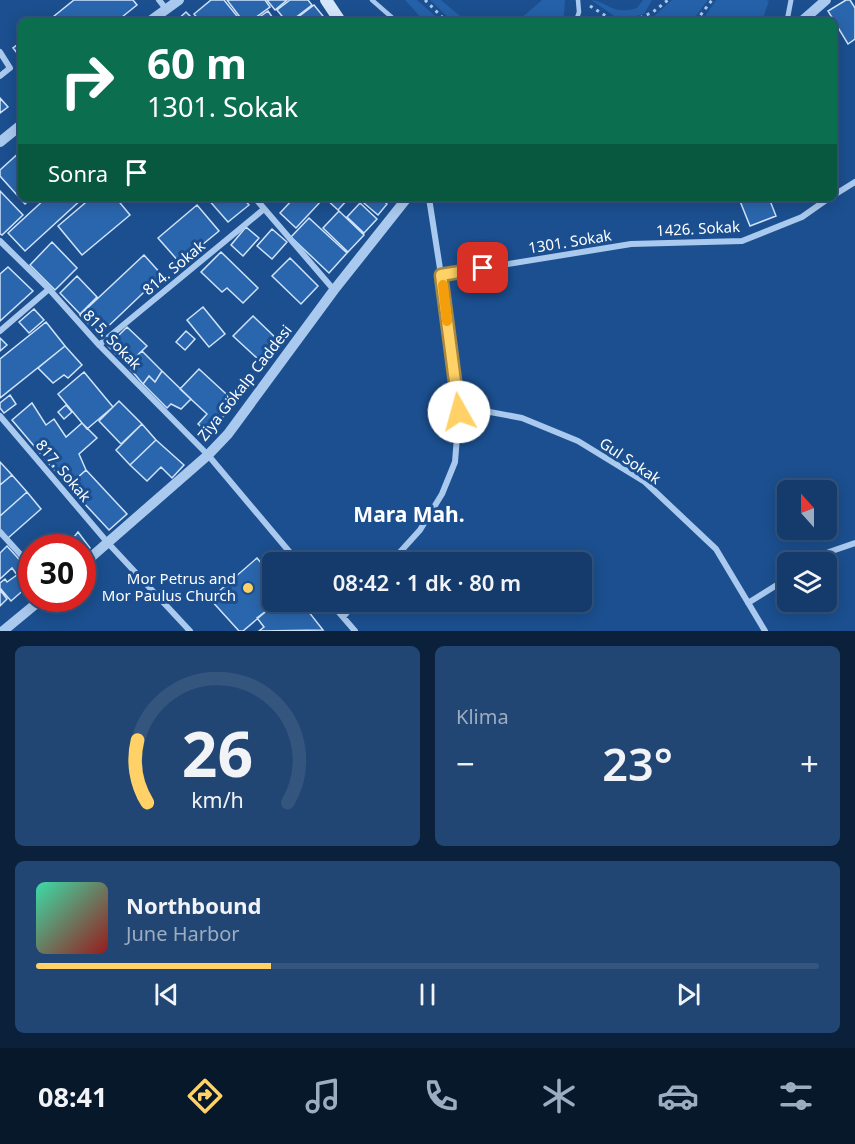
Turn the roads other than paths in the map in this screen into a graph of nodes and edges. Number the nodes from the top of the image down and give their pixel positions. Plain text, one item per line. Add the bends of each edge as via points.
1 (179, 0) edge
2 (326, 0) edge
3 (372, 0) edge
4 (578, 0) edge
5 (791, 0) edge
6 (826, 0) edge
7 (163, 5) edge
8 (152, 18) edge
9 (338, 18) edge
10 (393, 18) edge
11 (577, 18) edge
12 (788, 18) edge
13 (805, 18) edge
14 (0, 52) edge
15 (0, 76) edge
16 (18, 127) edge
17 (0, 142) edge
18 (855, 182) edge
19 (837, 188) edge
20 (841, 190) junction
21 (837, 193) edge
22 (257, 201) edge
23 (405, 201) edge
24 (429, 201) edge
25 (825, 201) edge
26 (264, 209) junction
27 (0, 241) edge
28 (631, 244) joint
29 (441, 275) junction
30 (49, 289) junction
31 (334, 290) junction
32 (0, 331) edge
33 (99, 345) junction
34 (458, 406) junction
35 (0, 416) edge
36 (208, 455) junction
37 (0, 532) edge
38 (108, 543) junction
39 (855, 543) edge
40 (18, 552) edge
41 (290, 552) edge
42 (400, 552) edge
43 (829, 552) edge
44 (96, 553) edge
45 (777, 585) edge
46 (748, 603) junction
47 (26, 612) edge
48 (339, 612) edge
49 (347, 612) edge
50 (343, 617) junction
51 (3, 631) edge
52 (190, 631) edge
53 (355, 631) edge
54 (765, 631) edge

1 - 7 street
2 - 9 main road
3 - 10 lane
4 - 11 lane
5 - 12 street
6 - 13 street
7 - 8 street
14 - 15 street via 10,68
16 - 17 street
18 - 20 street
19 - 20 street
20 - 21 street
22 - 26 street
23 - 31 street, Ziya Gökalp Caddesi
24 - 29 street
25 - 28 street, 1426. Sokak via 802,217 742,241
26 - 31 street
26 - 33 street, 814. Sokak
27 - 30 street, 815. Sokak
28 - 29 street, 1301. Sokak
29 - 34 street
30 - 32 street
30 - 33 street, 815. Sokak
31 - 36 street, Ziya Gökalp Caddesi via 228,434
33 - 36 street, 815. Sokak
34 - 42 street via 455,462 442,494 420,530
34 - 46 street, Gul Sokak via 522,418 578,441 645,482 716,549
35 - 38 street, 817. Sokak
36 - 38 street, Ziya Gökalp Caddesi
36 - 41 street, 815. Sokak
37 - 40 street
38 - 44 street, Ziya Gökalp Caddesi
38 - 52 street, 817. Sokak
39 - 43 street
45 - 46 street
46 - 54 street, Gul Sokak
47 - 51 street
48 - 50 street
49 - 50 street
50 - 53 street

